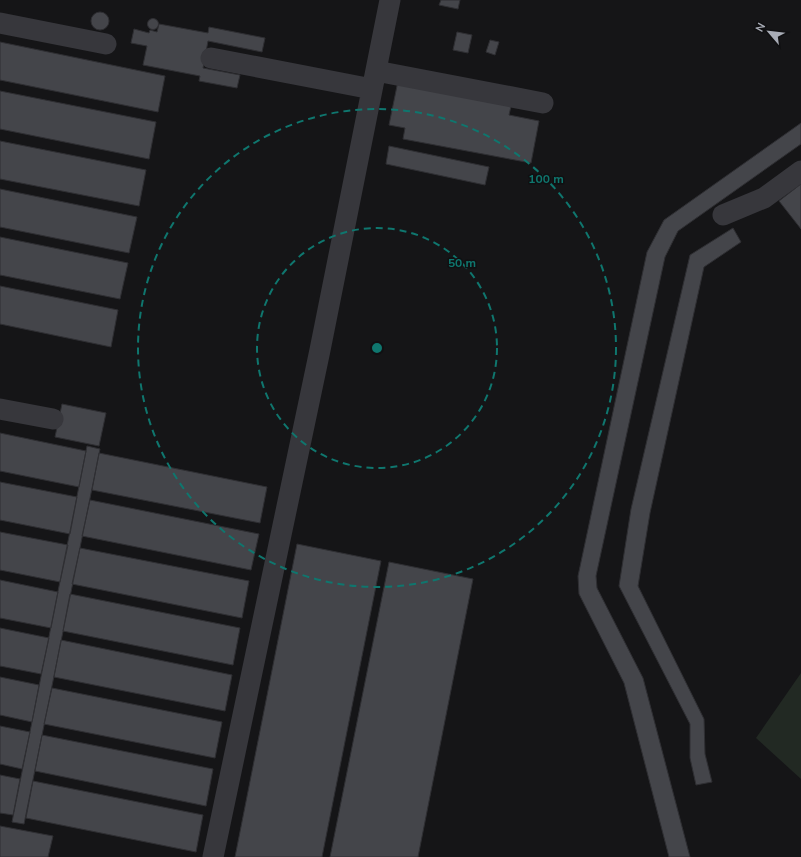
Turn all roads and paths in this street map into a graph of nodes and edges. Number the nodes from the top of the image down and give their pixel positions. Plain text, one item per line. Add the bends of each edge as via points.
1 (390, 0) edge
2 (0, 23) edge
3 (106, 44) dead end
4 (212, 58) dead end
5 (374, 80) junction
6 (543, 102) dead end
7 (801, 171) edge
8 (724, 215) dead end
9 (0, 409) edge
10 (53, 419) dead end
11 (213, 857) edge

1 - 5 lane
2 - 3 lane
4 - 5 lane
5 - 6 lane
5 - 11 lane
7 - 8 lane via 764,198
9 - 10 lane

